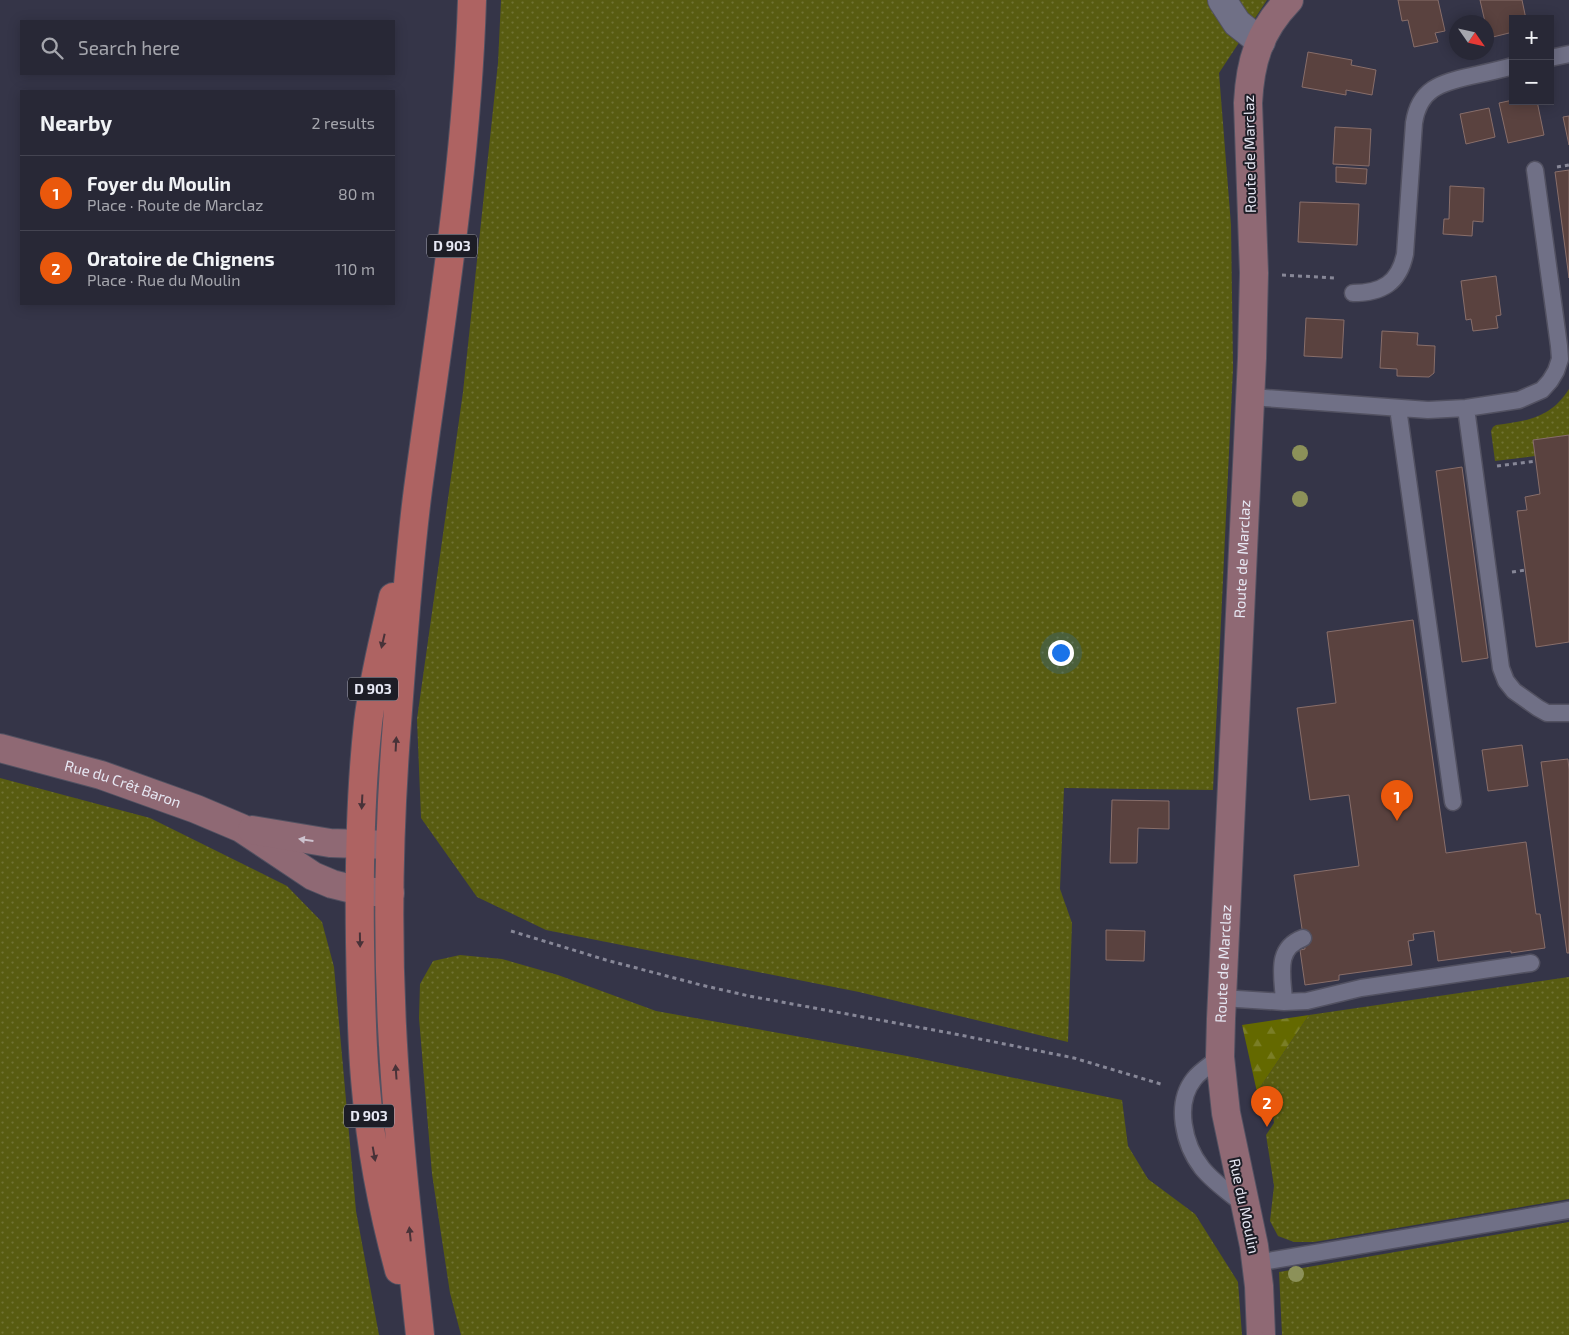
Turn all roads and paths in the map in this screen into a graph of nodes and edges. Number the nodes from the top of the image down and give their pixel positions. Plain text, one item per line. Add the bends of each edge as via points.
1 (472, 0) edge
2 (1222, 0) edge
3 (1289, 0) edge
4 (1261, 42) junction
5 (1569, 54) edge
6 (1554, 57) edge
7 (1509, 67) edge
8 (1535, 170) dead end
9 (1293, 275) dead end
10 (1353, 292) joint
11 (1251, 397) junction
12 (1398, 408) junction
13 (1466, 408) junction
14 (1536, 460) dead end
15 (1474, 468) junction
16 (418, 491) junction
17 (1569, 714) edge
18 (0, 748) edge
19 (1453, 802) dead end
20 (241, 828) junction
21 (360, 845) junction
22 (390, 845) junction
23 (360, 891) junction
24 (390, 893) junction
25 (511, 932) dead end
26 (1303, 938) dead end
27 (1531, 963) dead end
28 (1222, 998) junction
29 (1284, 1002) junction
30 (1221, 1068) junction
31 (1186, 1093) junction
32 (1246, 1206) junction
33 (1569, 1210) edge
34 (1256, 1263) junction
35 (420, 1335) edge
36 (1261, 1335) edge

1 - 16 main road, D 903 via 467,100 456,212
2 - 4 street via 1237,23
3 - 4 street, Route de Marclaz
4 - 11 street, Route de Marclaz via 1253,62 1248,103 1254,273
5 - 6 lane
7 - 10 lane via 1450,80 1438,85 1421,101 1415,111 1403,264 1383,288 1372,292
8 - 13 lane via 1560,359 1550,381 1531,397
9 - 10 path via 1354,279
11 - 12 lane
11 - 28 street, Route de Marclaz
12 - 13 lane
12 - 19 lane
13 - 15 lane
14 - 15 path
15 - 17 lane via 1506,681 1547,712
16 -> 21 main road, D 903 via 374,685
22 -> 16 main road, D 903 via 398,708
18 - 20 street, Rue du Crêt Baron via 117,781
21 -> 20 street, Rue du Crêt Baron via 300,839
20 - 23 street, Rue du Crêt Baron via 313,876
21 - 22 street, Rue du Crêt Baron
21 - 23 main road, D 903
22 - 24 main road, D 903
23 - 24 street, Rue du Crêt Baron
23 -> 35 main road, D 903 via 362,1038 372,1141 392,1243
35 -> 24 main road, D 903 via 393,1036
25 - 31 path via 749,996 1074,1058
26 - 29 lane via 1288,946 1284,954
27 - 29 lane via 1361,988 1307,1001
28 - 29 lane
28 - 30 street, Route de Marclaz
30 - 31 lane via 1194,1079
30 - 32 street, Rue du Moulin via 1228,1130
31 - 32 lane via 1183,1117 1196,1160 1210,1177
32 - 34 street, Rue du Moulin
33 - 34 lane
34 - 36 street, Rue du Moulin

